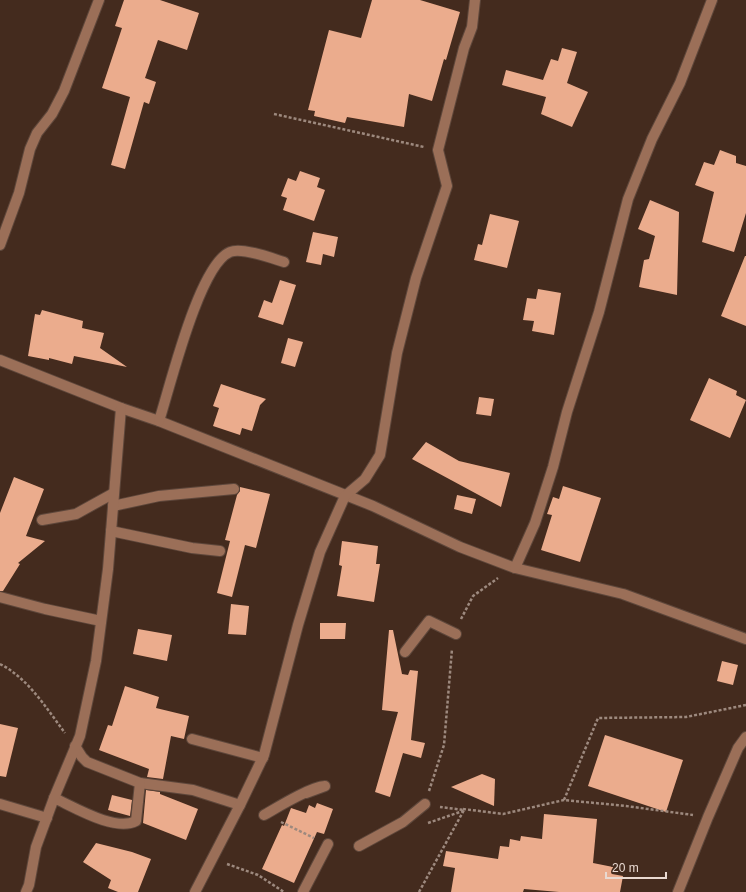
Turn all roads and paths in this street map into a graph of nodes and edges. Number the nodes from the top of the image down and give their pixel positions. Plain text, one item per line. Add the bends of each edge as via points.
1 (99, 0) edge
2 (475, 0) edge
3 (712, 0) edge
4 (274, 114) dead end
5 (438, 150) junction
6 (0, 245) edge
7 (284, 262) dead end
8 (0, 360) edge
9 (121, 408) junction
10 (159, 421) junction
11 (234, 488) dead end
12 (114, 493) junction
13 (345, 496) junction
14 (113, 506) junction
15 (42, 520) dead end
16 (111, 531) junction
17 (220, 550) dead end
18 (515, 568) junction
19 (0, 597) edge
20 (101, 620) junction
21 (456, 634) junction
22 (746, 639) edge
23 (405, 652) dead end
24 (0, 664) edge
25 (746, 705) edge
26 (746, 737) edge
27 (192, 739) dead end
28 (75, 746) junction
29 (262, 758) junction
30 (140, 783) junction
31 (306, 793) dead end
32 (54, 798) junction
33 (564, 800) junction
34 (0, 804) edge
35 (425, 804) junction
36 (240, 805) junction
37 (464, 810) junction
38 (264, 815) joint
39 (708, 817) junction
40 (47, 818) junction
41 (427, 823) dead end
42 (328, 844) joint
43 (359, 846) dead end
44 (211, 859) junction
45 (26, 892) edge
46 (194, 892) edge
47 (284, 892) edge
48 (303, 892) edge
49 (419, 892) edge
50 (678, 892) edge

1 - 6 street via 64,91 52,114 37,133 30,150 19,194
2 - 5 street via 472,27 464,48
3 - 18 street via 680,83 652,139 628,199 599,312 567,412 553,467
4 - 5 path
5 - 13 street via 447,186 408,308 396,360 380,455 365,479
7 - 10 street via 242,251 231,251 218,263 202,290
8 - 9 street
9 - 10 street
9 - 12 street
10 - 13 street
11 - 14 street via 159,496
12 - 14 street
12 - 15 street via 76,514
13 - 18 street via 460,547
13 - 29 street via 320,552
14 - 16 street
16 - 17 street via 192,548
16 - 20 street
18 - 21 path via 473,596 462,615
18 - 22 street via 623,594
19 - 20 street
20 - 28 street via 96,661 80,736
21 - 23 street via 429,621
21 - 35 path via 452,647 444,746
24 - 28 path via 28,685
25 - 33 path via 686,717 598,718
26 - 39 street via 738,748
27 - 29 street
28 - 30 street via 87,762
28 - 32 street
29 - 36 street
30 - 32 street via 136,821 129,825 114,824
30 - 36 street via 193,790
31 - 38 street
32 - 40 street
33 - 35 path via 503,814
33 - 39 path
34 - 40 street
35 - 37 path
35 - 43 street via 403,822
36 - 44 street
37 - 41 path
37 - 49 path
38 - 42 path
39 - 50 street
40 - 45 street via 36,847
42 - 48 street
44 - 46 street
44 - 47 path via 258,875

